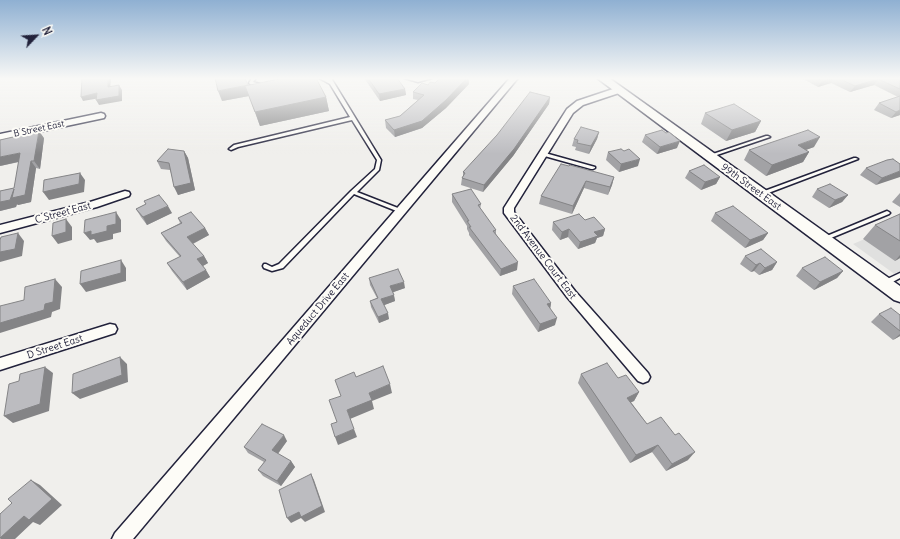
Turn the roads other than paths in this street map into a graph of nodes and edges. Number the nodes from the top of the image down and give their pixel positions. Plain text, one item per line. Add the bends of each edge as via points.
1 (344, 103) edge
2 (493, 103) edge
3 (582, 103) edge
4 (637, 103) edge
5 (101, 116) dead end
6 (353, 118) junction
7 (0, 137) edge
8 (768, 137) dead end
9 (231, 149) dead end
10 (543, 154) junction
11 (709, 156) junction
12 (856, 159) dead end
13 (593, 168) dead end
14 (353, 192) junction
15 (125, 194) dead end
16 (761, 194) junction
17 (401, 211) junction
18 (887, 213) dead end
19 (0, 229) edge
20 (823, 239) junction
21 (266, 266) dead end
22 (900, 275) edge
23 (884, 284) junction
24 (900, 295) edge
25 (110, 329) dead end
26 (0, 364) edge
27 (642, 377) dead end
28 (121, 539) edge

1 - 6 lane
2 - 17 street, Aqueduct Drive East
3 - 10 street, 2nd Avenue Court East via 574,107
4 - 11 street, 99th Street East
5 - 7 street, B Street East
6 - 9 lane
6 - 14 lane via 379,160 377,169
8 - 11 lane
10 - 13 lane
10 - 27 street, 2nd Avenue Court East via 509,208 509,212 571,294
11 - 16 street, 99th Street East
12 - 16 lane
14 - 17 lane
14 - 21 lane via 281,266
15 - 19 street, C Street East via 94,205
16 - 20 street, 99th Street East
17 - 28 street, Aqueduct Drive East
18 - 20 lane
20 - 23 street, 99th Street East
22 - 23 lane
23 - 24 street, 99th Street East
25 - 26 street, D Street East

